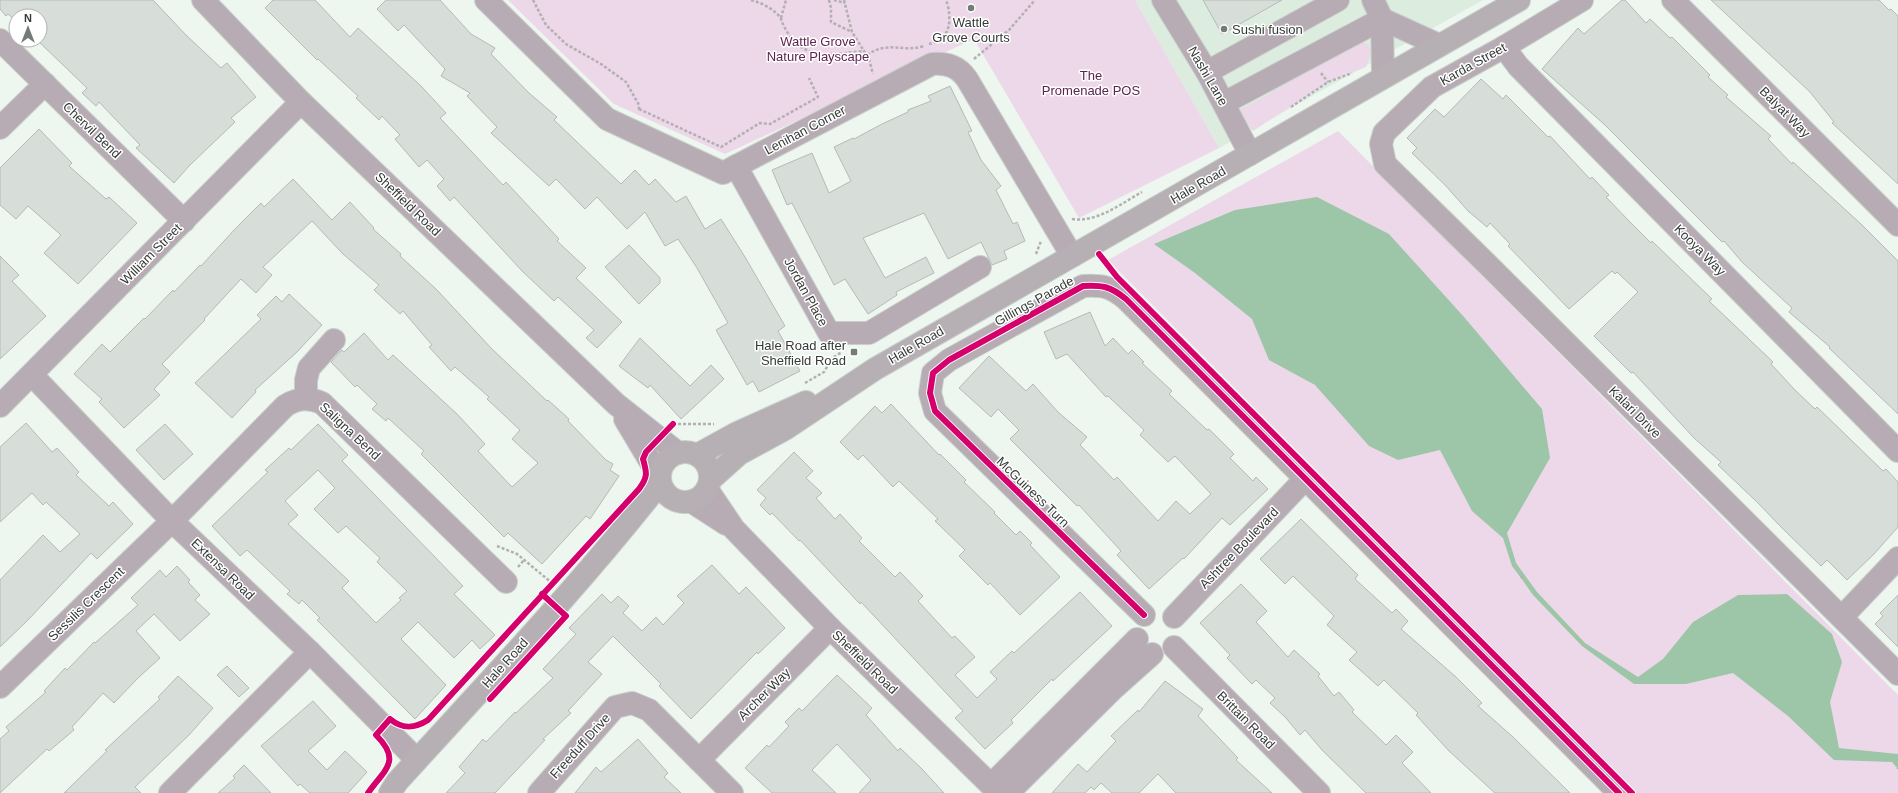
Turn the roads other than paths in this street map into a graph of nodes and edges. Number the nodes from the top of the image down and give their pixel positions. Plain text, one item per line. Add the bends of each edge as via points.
1 (203, 0) edge
2 (486, 0) edge
3 (1163, 0) edge
4 (1338, 0) edge
5 (1519, 0) edge
6 (1582, 0) edge
7 (1673, 0) edge
8 (1376, 5) edge
9 (0, 40) edge
10 (1439, 45) junction
11 (1504, 47) junction
12 (1207, 72) junction
13 (1383, 76) junction
14 (45, 84) junction
15 (301, 102) junction
16 (1224, 104) junction
17 (0, 128) edge
18 (1381, 144) joint
19 (1250, 154) junction
20 (736, 166) junction
21 (184, 221) junction
22 (1897, 223) edge
23 (1072, 256) junction
24 (980, 267) dead end
25 (334, 340) dead end
26 (875, 369) junction
27 (933, 373) joint
28 (32, 375) junction
29 (306, 399) junction
30 (616, 404) junction
31 (0, 406) edge
32 (1898, 451) edge
33 (688, 454) junction
34 (1305, 479) junction
35 (660, 480) junction
36 (696, 493) junction
37 (172, 521) junction
38 (621, 533) junction
39 (1898, 558) edge
40 (506, 582) dead end
41 (1144, 615) junction
42 (1174, 617) junction
43 (1842, 617) junction
44 (830, 628) junction
45 (1145, 646) junction
46 (1174, 647) junction
47 (310, 652) junction
48 (1898, 674) edge
49 (0, 688) edge
50 (417, 760) junction
51 (699, 760) junction
52 (999, 790) edge
53 (170, 793) edge
54 (390, 793) edge
55 (539, 793) edge
56 (732, 793) edge
57 (1318, 793) edge
58 (1619, 793) edge

1 - 15 street, Sheffield Road
2 - 20 street, Lenihan Corner via 607,119 723,173
3 - 12 street, Nashi Lane
4 - 12 street
5 - 10 main road, Hale Road
6 - 11 street, Karda Street
7 - 22 street, Balyat Way
8 - 10 street
8 - 13 street
8 - 16 street
9 - 14 street, Chervil Bend
10 - 13 main road, Hale Road
11 - 18 street, Karda Street via 1432,87 1384,133
11 - 32 street, Kooya Way via 1518,66
12 - 16 street, Nashi Lane
13 - 19 main road, Hale Road via 1355,82
14 - 17 street
14 - 21 street, Chervil Bend
15 - 21 street, William Street
15 - 30 street, Sheffield Road
16 - 19 street, Nashi Lane
18 - 43 street, Kalari Drive via 1385,164
19 - 23 main road, Hale Road
20 - 23 street, Lenihan Corner via 932,64 970,62 972,85
20 - 24 street, Jordan Place via 829,333 869,333
21 - 28 street, William Street
23 - 26 main road, Hale Road
25 - 29 street via 309,368
26 - 33 main road, Hale Road via 803,394 737,433
26 - 36 main road, Hale Road via 785,429 739,454
27 - 34 street, Gillings Parade via 949,360 1083,286 1098,285 1114,289
27 - 41 street, McGuiness Turn via 930,392 935,411
28 - 31 street, William Street
28 - 37 street, Extensa Road
29 - 37 street, Saligna Bend via 292,401 285,406
29 - 40 street, Saligna Bend via 322,403 330,410
30 - 33 street, Sheffield Road via 666,431
30 - 35 street, Sheffield Road
33 - 35 main road via 665,462
33 - 36 main road via 705,462 709,470
34 - 42 street, Ashtree Boulevard
34 - 58 street, Gillings Parade
35 - 36 main road via 666,494
35 - 38 main road, Hale Road
36 - 38 main road, Hale Road
36 - 44 street, Sheffield Road
37 - 47 street, Extensa Road
37 - 49 street, Sessilis Crescent
38 - 50 main road, Hale Road
39 - 43 street
41 - 42 street via 1159,610
41 - 45 street via 1137,626
42 - 46 street via 1180,632
43 - 48 street, Kalari Drive
44 - 51 street, Archer Way
44 - 52 street, Sheffield Road
45 - 46 street via 1167,652
45 - 52 street
46 - 57 street, Brittain Road
47 - 50 street, Extensa Road
47 - 53 street
50 - 54 main road, Hale Road
51 - 55 street, Freeduff Drive via 649,710 632,703 615,707
51 - 56 street, Freeduff Drive

